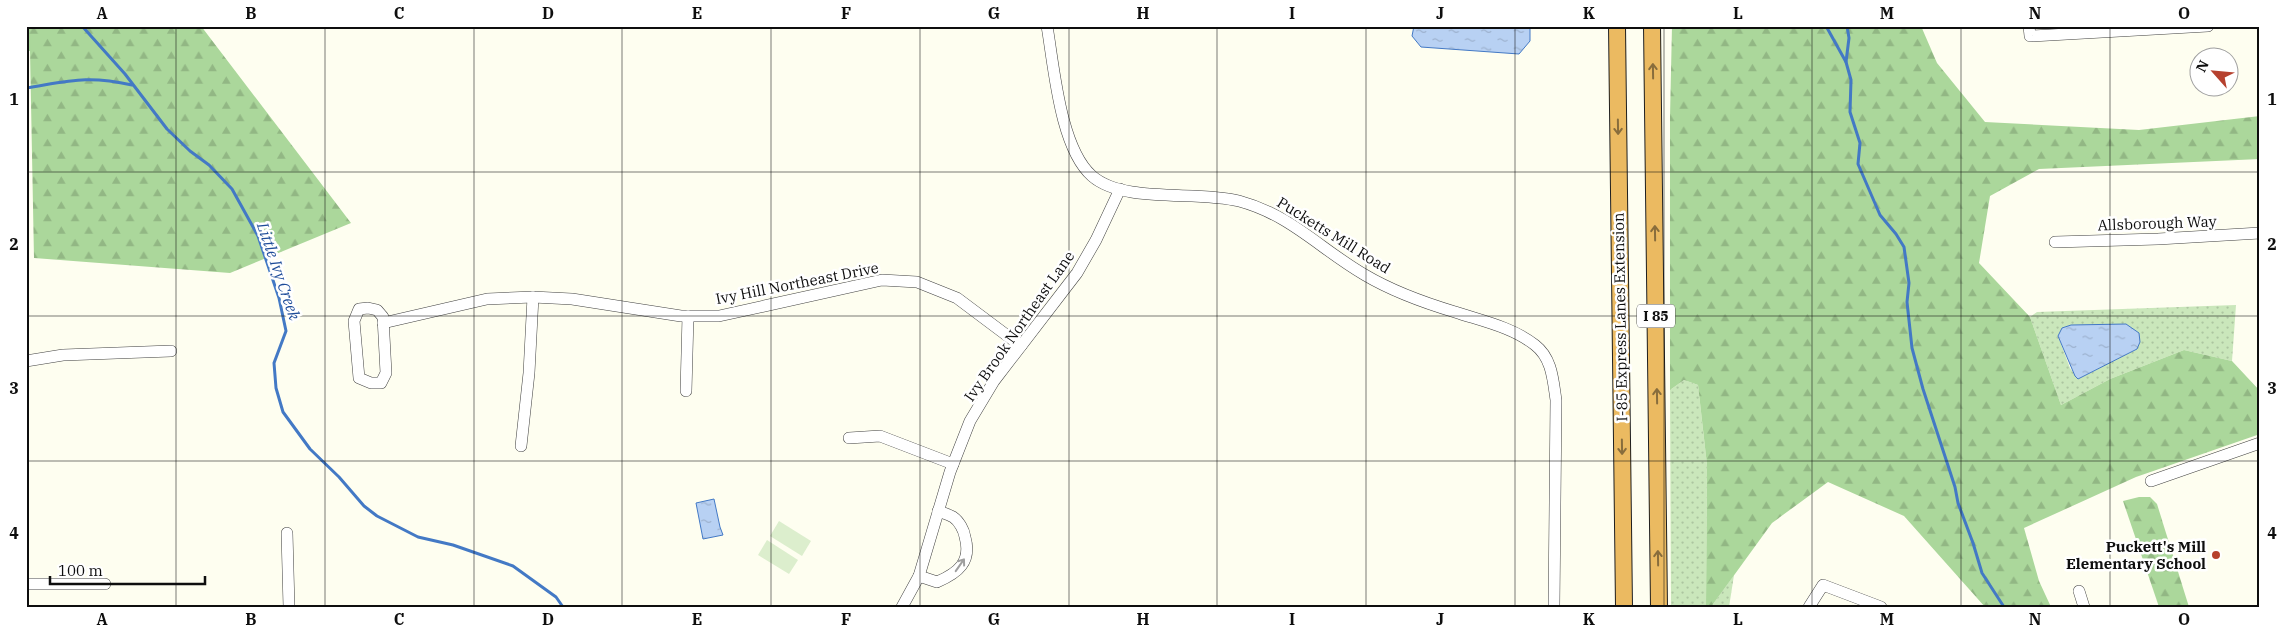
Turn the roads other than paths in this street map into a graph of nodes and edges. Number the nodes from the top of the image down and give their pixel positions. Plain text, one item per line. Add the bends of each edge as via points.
1 (1047, 26) edge
2 (1617, 26) edge
3 (1652, 26) edge
4 (2030, 26) edge
5 (2208, 26) edge
6 (1120, 189) junction
7 (2260, 233) edge
8 (2055, 242) dead end
9 (533, 296) junction
10 (688, 316) junction
11 (383, 323) junction
12 (1021, 346) junction
13 (171, 352) dead end
14 (26, 361) edge
15 (686, 391) dead end
16 (849, 438) dead end
17 (2260, 444) edge
18 (520, 446) dead end
19 (953, 464) junction
20 (2151, 481) dead end
21 (938, 511) junction
22 (287, 533) dead end
23 (919, 576) junction
24 (26, 584) edge
25 (105, 584) dead end
26 (2079, 591) dead end
27 (289, 607) edge
28 (902, 607) edge
29 (1554, 607) edge
30 (1624, 607) edge
31 (1659, 607) edge
32 (1810, 607) edge
33 (1881, 607) edge
34 (2084, 607) edge

1 - 6 street, Pucketts Mill Road via 1064,123 1071,144 1092,176
2 -> 30 highway, I-85 Express Lanes Extension / I 85
31 -> 3 highway, I 85
4 - 5 street via 2030,36
6 - 12 street, Ivy Brook Northeast Lane via 1077,273
6 - 29 street, Pucketts Mill Road via 1212,196 1273,213 1365,276 1520,335 1537,346 1546,357 1553,375 1556,400
7 - 8 street, Allsborough Way
9 - 10 street, Ivy Hill Northeast Drive
9 - 11 street, Ivy Hill Northeast Drive via 487,299
9 - 18 street via 529,374
10 - 12 street, Ivy Hill Northeast Drive via 719,316 882,280 917,282 957,298
10 - 15 street
11 - 11 street via 383,317 377,310 368,308 360,309 354,321 359,378 371,383 381,383 386,373
12 - 19 street, Ivy Brook Northeast Lane via 970,420
13 - 14 street via 63,355
16 - 19 street via 880,436
17 - 20 street
19 - 21 street, Ivy Brook Northeast Lane
21 - 23 street, Ivy Brook Northeast Lane
23 -> 21 street via 937,582 954,574 964,562 968,549 964,531 954,518
22 - 27 street
23 - 28 street, Ivy Brook Northeast Lane
24 - 25 street
26 - 34 street
32 - 33 street via 1823,585

